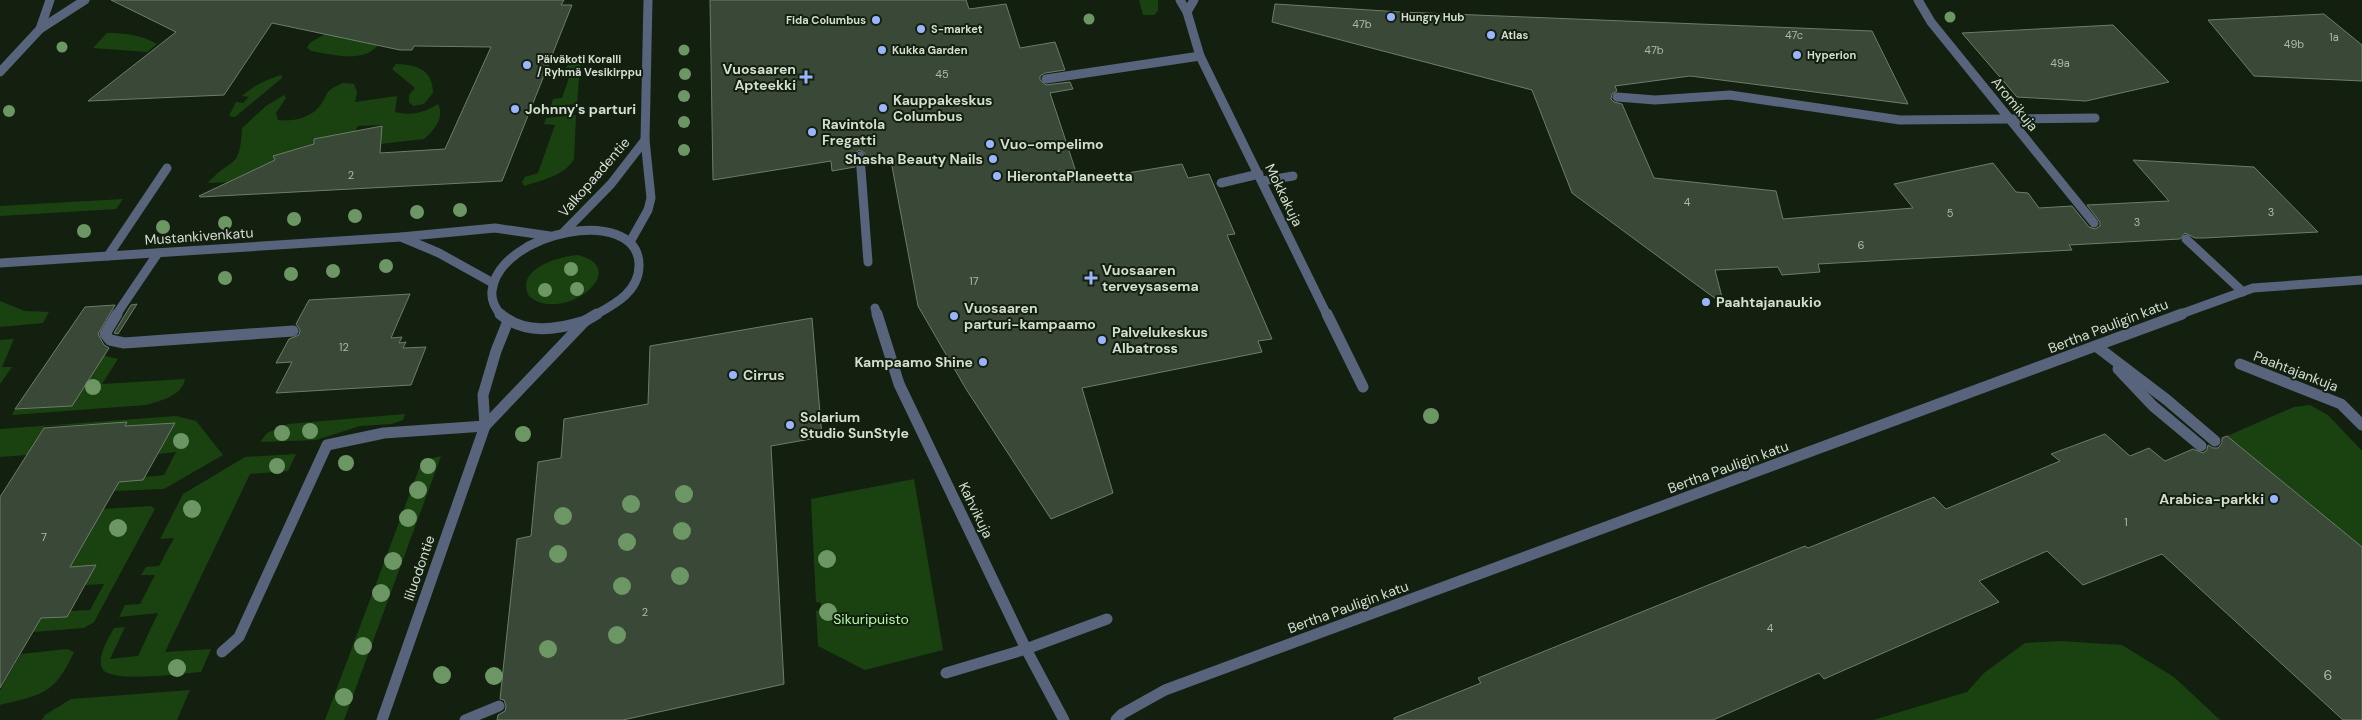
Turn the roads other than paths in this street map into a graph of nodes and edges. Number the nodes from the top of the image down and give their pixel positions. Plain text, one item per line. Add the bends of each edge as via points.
1 (50, 0) edge
2 (85, 0) edge
3 (648, 0) edge
4 (1180, 0) edge
5 (1194, 0) edge
6 (1918, 0) edge
7 (1187, 12) junction
8 (40, 29) junction
9 (1200, 56) junction
10 (0, 72) edge
11 (1046, 79) dead end
12 (1617, 97) dead end
13 (2095, 118) dead end
14 (2009, 119) junction
15 (645, 140) junction
16 (860, 156) dead end
17 (167, 168) dead end
18 (1293, 176) dead end
19 (1260, 178) junction
20 (1221, 183) dead end
21 (2094, 223) dead end
22 (564, 232) junction
23 (550, 236) junction
24 (400, 237) junction
25 (2186, 239) dead end
26 (630, 242) junction
27 (158, 253) junction
28 (108, 256) junction
29 (868, 262) dead end
30 (0, 263) edge
31 (2362, 280) edge
32 (493, 283) junction
33 (2243, 292) junction
34 (875, 308) dead end
35 (508, 321) junction
36 (585, 321) junction
37 (293, 331) dead end
38 (2096, 346) junction
39 (2240, 364) dead end
40 (1363, 387) dead end
41 (485, 426) junction
42 (2362, 426) edge
43 (2214, 442) dead end
44 (2201, 446) dead end
45 (1107, 619) dead end
46 (1026, 649) junction
47 (222, 652) dead end
48 (946, 673) dead end
49 (499, 706) dead end
50 (382, 720) edge
51 (465, 720) edge
52 (1064, 720) edge
53 (1116, 720) edge

1 - 8 street
2 - 8 street
3 - 15 street, Valkopaadentie
4 - 7 street, Mokkakuja
5 - 7 street
6 - 14 street, Aromikuja via 1931,22
7 - 9 street, Mokkakuja
8 - 10 street
9 - 11 street
9 - 19 street, Mokkakuja
12 - 14 street via 1655,100 1730,96 1900,120
13 - 14 street
14 - 21 street, Aromikuja
15 - 22 street, Valkopaadentie via 606,189
15 - 26 street, Valkopaadentie via 650,198 648,210
16 - 29 street
17 - 28 street
18 - 19 street
19 - 20 street
19 - 40 street, Mokkakuja
22 - 23 street
22 - 26 street via 600,230
23 - 24 street, Mustankivenkatu via 495,228
23 - 32 street via 514,256
24 - 27 street, Mustankivenkatu
24 - 32 street, Mustankivenkatu via 438,253
25 - 33 street
26 - 36 street via 640,263 631,289 619,302
27 - 28 street, Mustankivenkatu
27 - 37 street via 108,327 105,334 110,340 124,343
28 - 30 street, Mustankivenkatu
31 - 33 street, Bertha Pauligin katu via 2253,288
32 - 35 street via 493,305
33 - 38 street, Bertha Pauligin katu
34 - 46 street, Kahvikuja via 899,384
35 - 36 street via 543,329
35 - 41 street, Iiluodontie via 483,395
36 - 41 street, Iiluodontie
38 - 43 street via 2167,400
38 - 44 street via 2153,406
38 - 53 street, Bertha Pauligin katu via 1165,690
39 - 42 street, Paahtajankuja via 2342,404
41 - 47 street via 384,433 327,445 239,637
41 - 50 street, Iiluodontie
45 - 46 street
46 - 48 street
46 - 52 street, Kahvikuja
49 - 51 street

